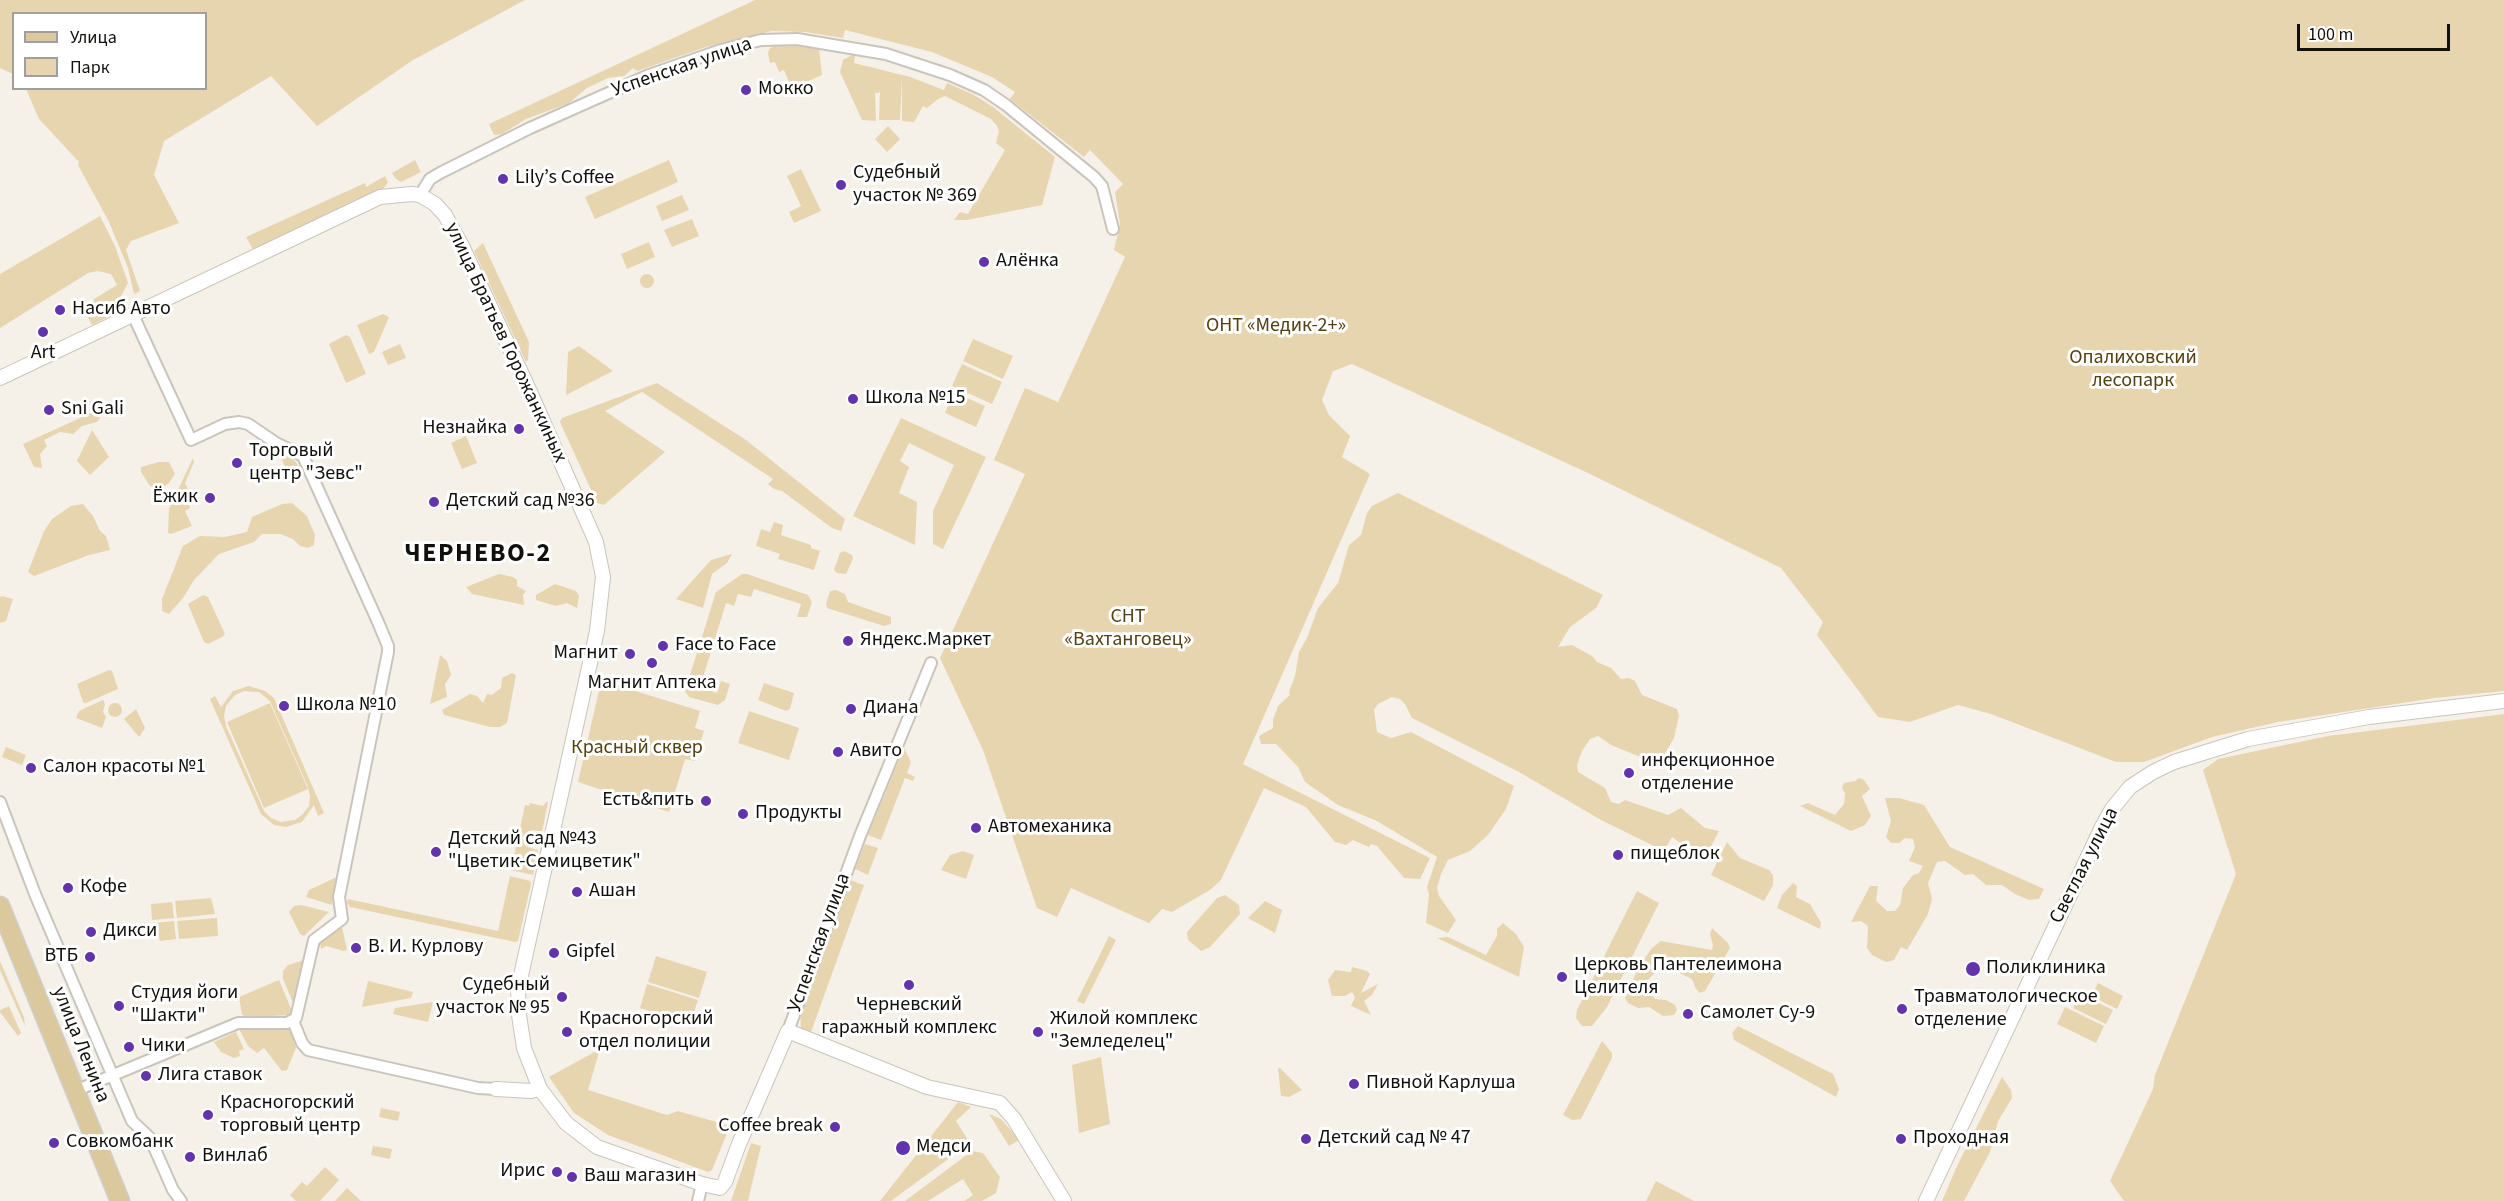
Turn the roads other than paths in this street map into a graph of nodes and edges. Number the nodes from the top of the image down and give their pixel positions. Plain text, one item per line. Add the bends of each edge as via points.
1 (420, 195) junction
2 (1113, 228) dead end
3 (133, 315) junction
4 (0, 378) edge
5 (931, 663) dead end
6 (2504, 701) edge
7 (0, 802) edge
8 (0, 906) edge
9 (0, 938) edge
10 (293, 1021) junction
11 (788, 1031) junction
12 (114, 1075) junction
13 (496, 1089) joint
14 (540, 1089) junction
15 (75, 1091) junction
16 (702, 1184) junction
17 (106, 1201) edge
18 (120, 1201) edge
19 (181, 1201) edge
20 (698, 1201) edge
21 (1064, 1201) edge
22 (1926, 1201) edge

1 - 2 street, Успенская улица via 430,179 440,173 649,75 721,50 765,40 797,39 886,54 984,90 1094,177 1102,186
1 - 3 street via 380,197
1 - 14 street, улица Братьев Горожанкиных via 445,215 465,254 584,513 596,542 603,577 597,631 518,996 524,1048
3 - 4 street
3 - 10 street via 191,440 225,424 239,422 303,456 388,646 339,897 342,919 314,940
5 - 11 street, Успенская улица via 860,836
6 - 22 street, Светлая улица via 2369,717 2248,739 2174,762 2130,787 2102,827
7 - 12 street via 35,894
8 - 15 main road, улица Ленина
9 - 17 main road, улица Ленина
10 - 12 street via 238,1023
10 - 13 street via 308,1050
11 - 16 street, Успенская улица via 725,1182 716,1188
11 - 21 street via 927,1087 1000,1103
12 - 15 street
12 - 19 street via 132,1121 150,1138
13 - 14 street
14 - 16 street, улица Братьев Горожанкиных via 566,1123 589,1142
15 - 18 main road, улица Ленина
16 - 20 street

